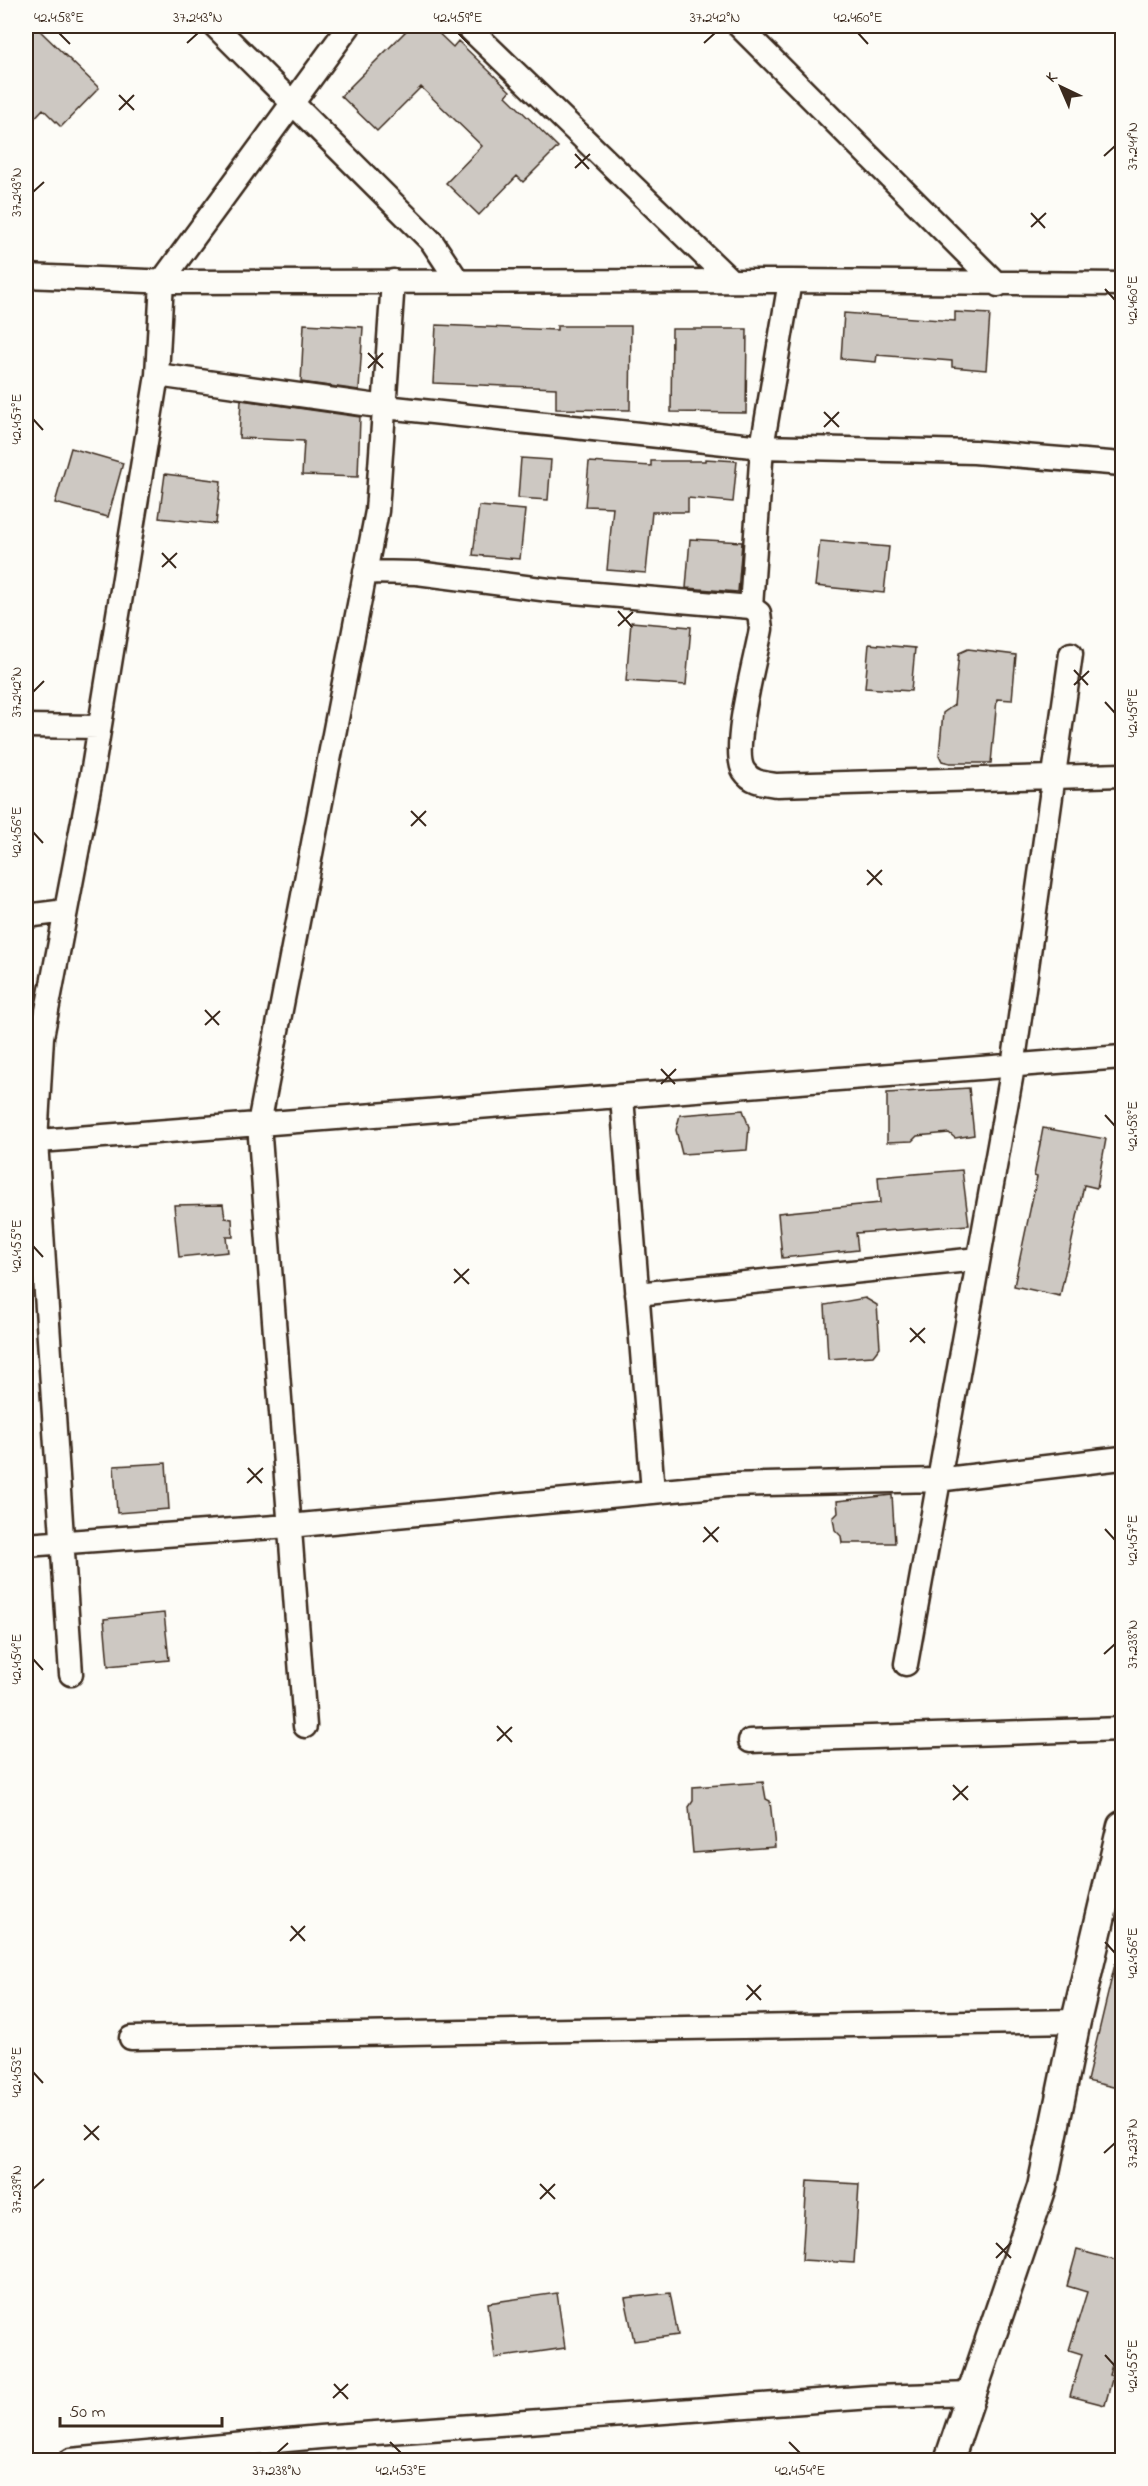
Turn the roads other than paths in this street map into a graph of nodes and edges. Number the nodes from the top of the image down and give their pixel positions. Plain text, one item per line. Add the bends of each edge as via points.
1 (215, 26) edge
2 (350, 26) edge
3 (467, 26) edge
4 (739, 26) edge
5 (293, 103) junction
6 (26, 276) edge
7 (162, 281) junction
8 (393, 281) junction
9 (458, 281) junction
10 (731, 281) junction
11 (790, 281) junction
12 (1122, 284) edge
13 (998, 285) junction
14 (157, 375) junction
15 (385, 407) junction
16 (762, 447) junction
17 (1122, 464) edge
18 (365, 572) junction
19 (751, 607) junction
20 (1071, 654) dead end
21 (26, 726) edge
22 (99, 727) junction
23 (1122, 775) edge
24 (1052, 778) junction
25 (66, 911) junction
26 (26, 916) edge
27 (1122, 1057) edge
28 (1013, 1067) junction
29 (622, 1096) junction
30 (259, 1124) junction
31 (31, 1141) edge
32 (978, 1259) junction
33 (637, 1294) junction
34 (1122, 1458) edge
35 (937, 1480) junction
36 (653, 1492) junction
37 (290, 1526) junction
38 (63, 1542) junction
39 (26, 1545) edge
40 (906, 1664) dead end
41 (71, 1674) dead end
42 (305, 1726) dead end
43 (1122, 1729) edge
44 (750, 1741) dead end
45 (1122, 1826) edge
46 (1076, 2021) junction
47 (131, 2038) dead end
48 (973, 2394) junction
49 (71, 2460) edge
50 (949, 2460) edge

1 - 5 street
2 - 5 street
3 - 10 street
4 - 13 street
5 - 7 street
5 - 9 street via 432,242
6 - 7 street
7 - 8 street
7 - 14 street
8 - 9 street
8 - 15 street
9 - 10 street
10 - 11 street
11 - 13 street
11 - 16 street
12 - 13 street
14 - 15 street
14 - 22 street
15 - 16 street
15 - 18 street via 377,511
16 - 17 street via 974,452
16 - 19 street
18 - 19 street via 417,573 549,590
18 - 30 street
19 - 24 street via 759,613 761,629 738,747 743,770 753,781 777,785
20 - 24 street
21 - 22 street
22 - 25 street
23 - 24 street
24 - 28 street
25 - 26 street
25 - 31 street via 42,1037
27 - 28 street
28 - 29 street
28 - 32 street
29 - 30 street
29 - 33 street
30 - 31 street
30 - 37 street
31 - 38 street
32 - 33 street
32 - 35 street
33 - 36 street
34 - 35 street
35 - 36 street via 727,1485
35 - 40 street
36 - 37 street
37 - 38 street
37 - 42 street
38 - 39 street
38 - 41 street
43 - 44 street
45 - 46 street
46 - 47 street
46 - 48 street via 1042,2187
48 - 49 street via 872,2397 332,2436
48 - 50 street

